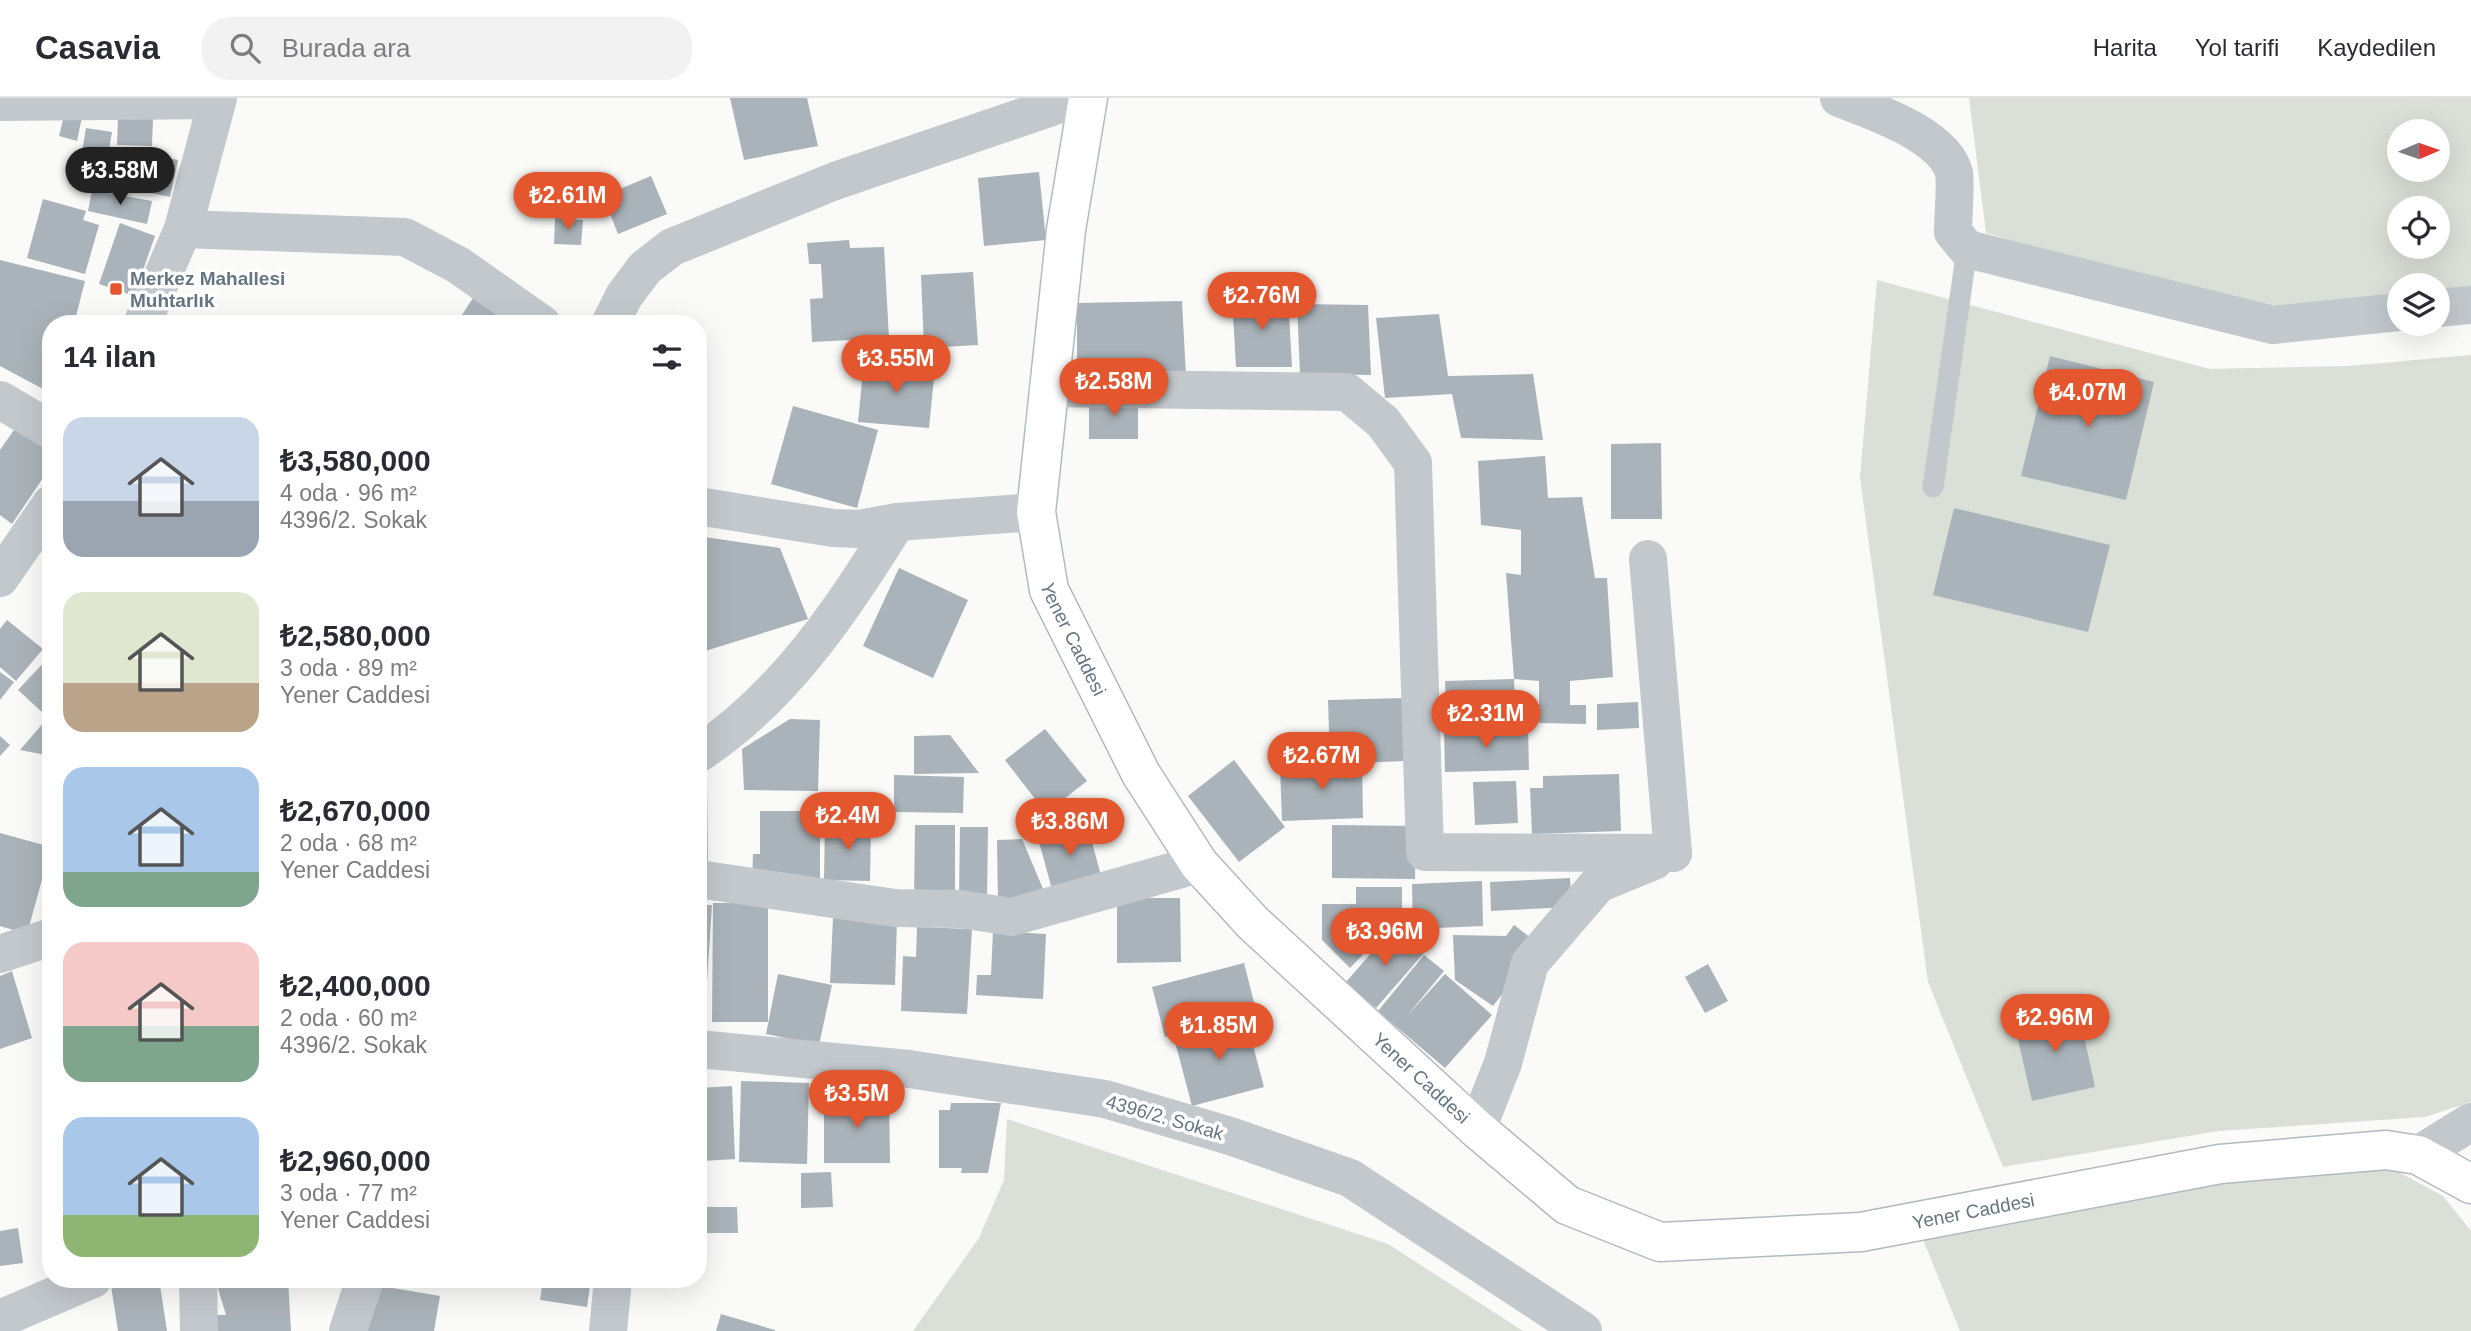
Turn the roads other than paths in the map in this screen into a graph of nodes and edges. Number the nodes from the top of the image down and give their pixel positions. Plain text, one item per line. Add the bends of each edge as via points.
1 (1078, 98) edge
2 (1088, 98) edge
3 (1839, 98) edge
4 (218, 99) edge
5 (4, 106) edge
6 (183, 229) junction
7 (1967, 249) junction
8 (2471, 305) edge
9 (2450, 308) edge
10 (2387, 313) edge
11 (146, 315) edge
12 (529, 315) edge
13 (614, 315) edge
14 (1048, 387) junction
15 (0, 400) edge
16 (42, 424) edge
17 (1933, 487) dead end
18 (707, 507) edge
19 (1036, 512) junction
20 (42, 517) edge
21 (897, 522) junction
22 (1648, 559) dead end
23 (0, 578) edge
24 (707, 747) edge
25 (1672, 853) junction
26 (1199, 864) junction
27 (707, 880) edge
28 (42, 940) edge
29 (0, 954) edge
30 (707, 1050) edge
31 (2471, 1122) edge
32 (1477, 1129) junction
33 (2418, 1155) junction
34 (2471, 1184) edge
35 (72, 1288) edge
36 (198, 1288) edge
37 (362, 1288) edge
38 (612, 1288) edge
39 (0, 1319) edge
40 (199, 1331) edge
41 (348, 1331) edge
42 (608, 1331) edge
43 (1583, 1331) edge

1 - 13 street via 835,181 673,247 645,268
2 - 14 main road, Yener Caddesi via 1066,230
3 - 7 street via 1903,124 1942,153 1954,173 1953,232
4 - 5 street
4 - 6 street
6 - 11 street
6 - 12 street via 405,237 458,265
7 - 10 street via 2273,325
7 - 17 lane
8 - 9 street
14 - 19 main road, Yener Caddesi
14 - 25 street via 1347,392 1383,422 1413,463 1425,852
15 - 16 street
18 - 21 street via 833,528
19 - 21 street
19 - 26 main road, Yener Caddesi via 1049,590 1141,774
20 - 23 street
21 - 24 street via 815,645 780,686
22 - 25 street
25 - 32 street via 1598,884 1530,963 1503,1063
26 - 27 street via 1012,917 960,908 895,908
26 - 32 main road, Yener Caddesi via 1253,923
28 - 29 street
30 - 43 street, 4396/2. Sokak via 909,1069 1105,1099 1230,1136 1350,1178
31 - 33 street
32 - 33 main road, Yener Caddesi via 1567,1205 1660,1242 1861,1232 2220,1164 2386,1150
33 - 34 main road, Yener Caddesi
35 - 39 street
36 - 40 street
37 - 41 street
38 - 42 street

